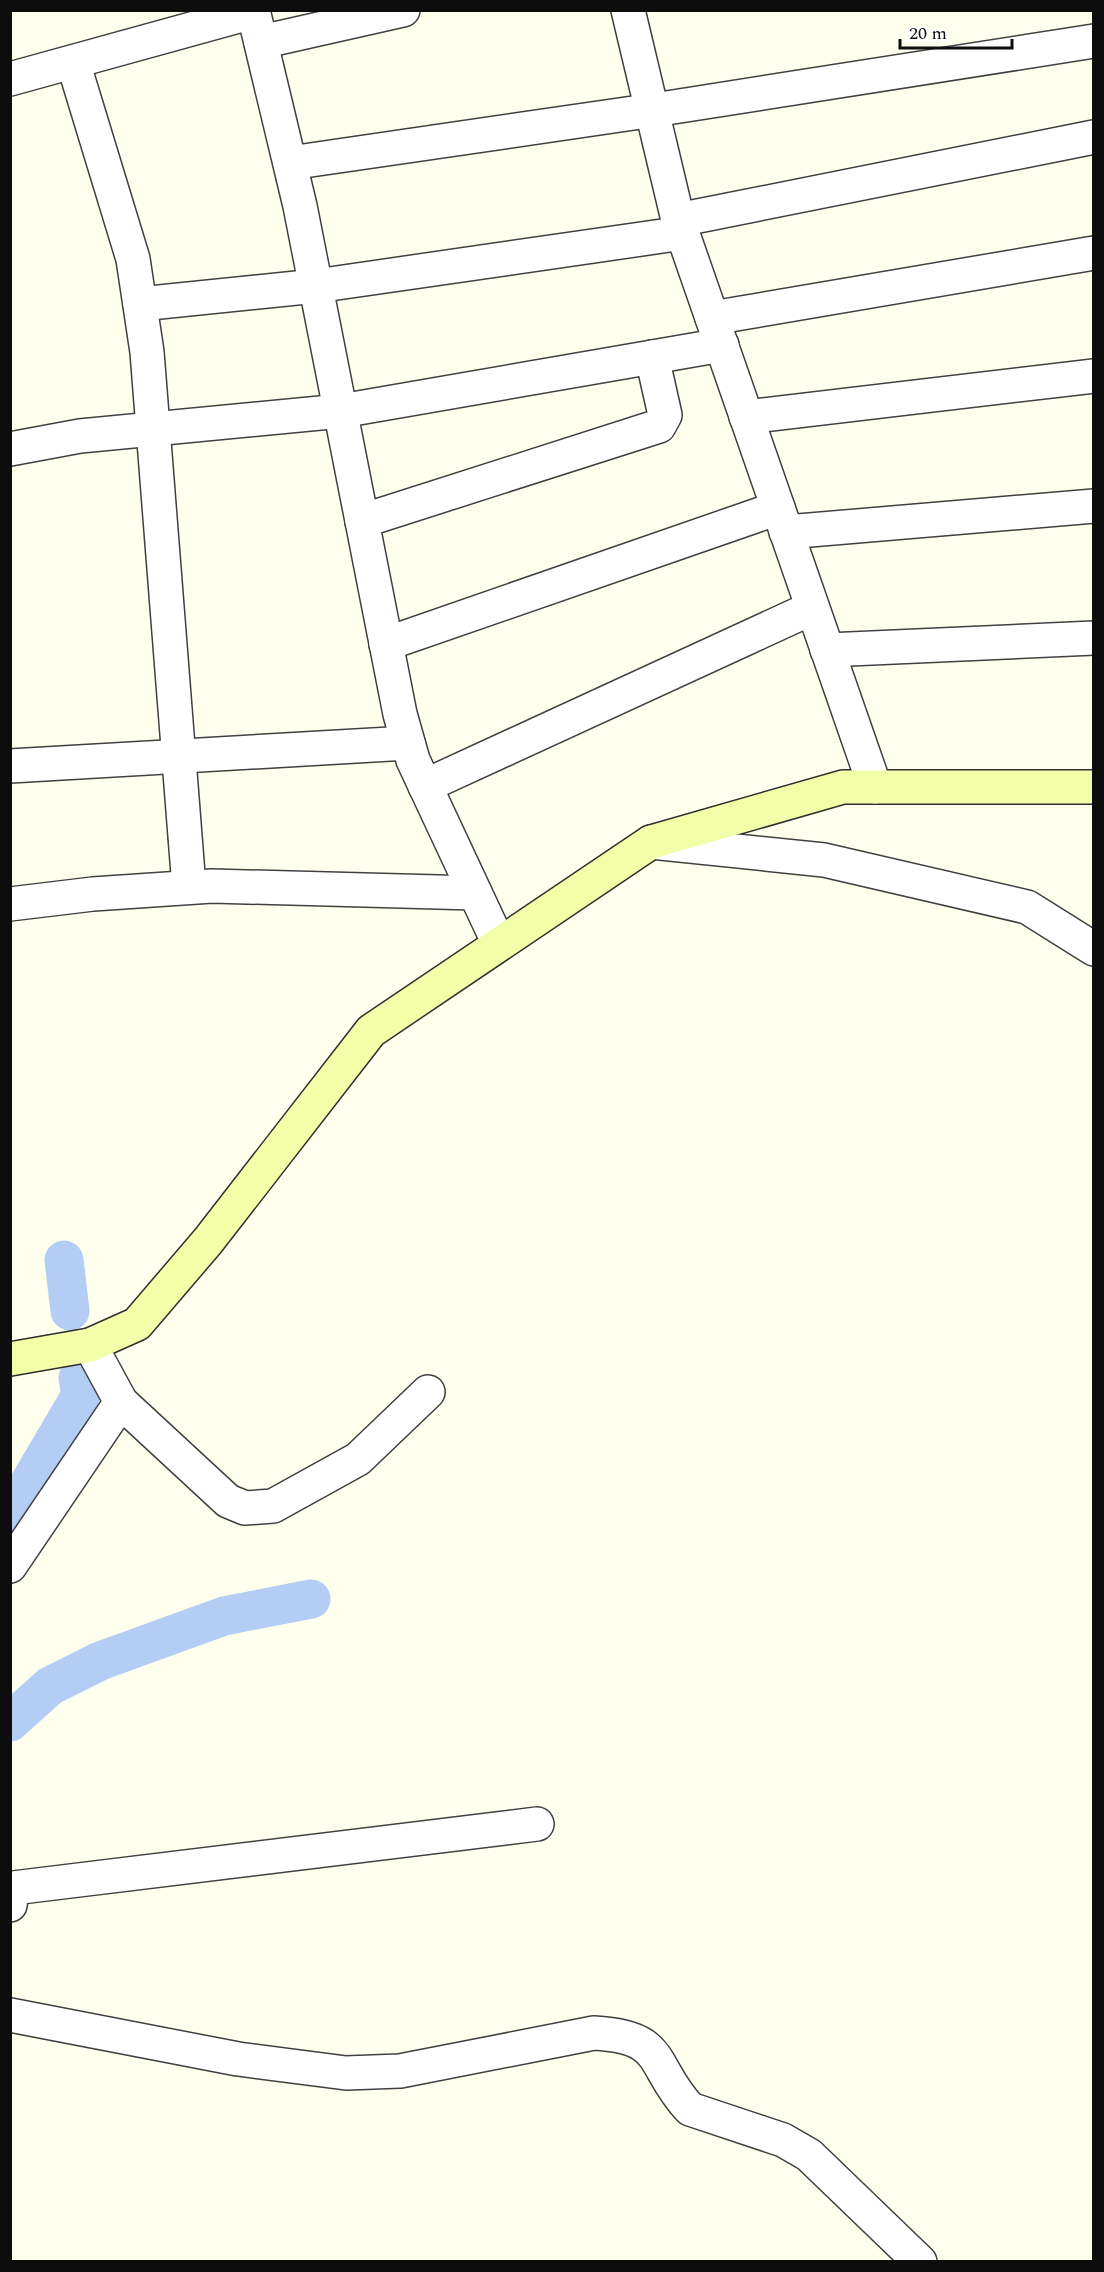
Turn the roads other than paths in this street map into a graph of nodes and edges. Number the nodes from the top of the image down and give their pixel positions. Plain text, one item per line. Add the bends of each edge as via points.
1 (403, 10) edge
2 (628, 10) edge
3 (256, 21) edge
4 (1094, 41) edge
5 (73, 62) junction
6 (10, 79) edge
7 (654, 110) junction
8 (1094, 137) edge
9 (290, 163) junction
10 (680, 226) junction
11 (1094, 253) edge
12 (316, 286) junction
13 (140, 304) junction
14 (717, 332) junction
15 (652, 357) junction
16 (1094, 376) edge
17 (341, 411) junction
18 (746, 417) junction
19 (154, 429) junction
20 (10, 449) edge
21 (1094, 506) edge
22 (782, 520) junction
23 (362, 521) junction
24 (812, 608) junction
25 (1094, 638) edge
26 (386, 644) junction
27 (827, 650) junction
28 (408, 742) junction
29 (178, 756) junction
30 (10, 766) edge
31 (424, 786) junction
32 (1094, 787) edge
33 (875, 788) junction
34 (651, 842) junction
35 (189, 887) junction
36 (475, 893) junction
37 (10, 904) edge
38 (499, 944) junction
39 (1090, 945) edge
40 (90, 1346) junction
41 (10, 1359) edge
42 (428, 1392) dead end
43 (121, 1402) junction
44 (10, 1566) edge
45 (537, 1824) dead end
46 (11, 1890) edge
47 (10, 2015) edge
48 (920, 2262) edge

1 - 3 street
2 - 7 street
3 - 5 street
3 - 9 street
4 - 7 street
5 - 6 street
5 - 13 street via 120,211
7 - 9 street
7 - 10 street
8 - 10 street
9 - 12 street
10 - 12 street
10 - 14 street
11 - 14 street
12 - 13 street
12 - 17 street
13 - 19 street
14 - 15 street
14 - 18 street
15 - 17 street
15 - 23 street via 665,415 659,426
16 - 18 street
17 - 19 street
17 - 23 street
18 - 22 street
19 - 20 street via 80,436
19 - 29 street
21 - 22 street
22 - 24 street
22 - 26 street
23 - 26 street
24 - 27 street
24 - 31 street
25 - 27 street
26 - 28 street
27 - 33 street
28 - 29 street
28 - 31 street
29 - 30 street
29 - 35 street
31 - 36 street
32 - 33 street
33 - 34 street via 843,788
34 - 38 street
34 - 39 street via 824,860 1016,904
35 - 36 street
35 - 37 street
36 - 38 street
38 - 40 street via 371,1031 208,1241 137,1324
40 - 41 street
40 - 43 street
42 - 43 street via 358,1459 273,1506 256,1509 228,1501
43 - 44 street
45 - 46 street
47 - 48 street via 238,2059 346,2073 400,2071 594,2033 618,2034 636,2039 652,2051 690,2109 783,2140 809,2155

